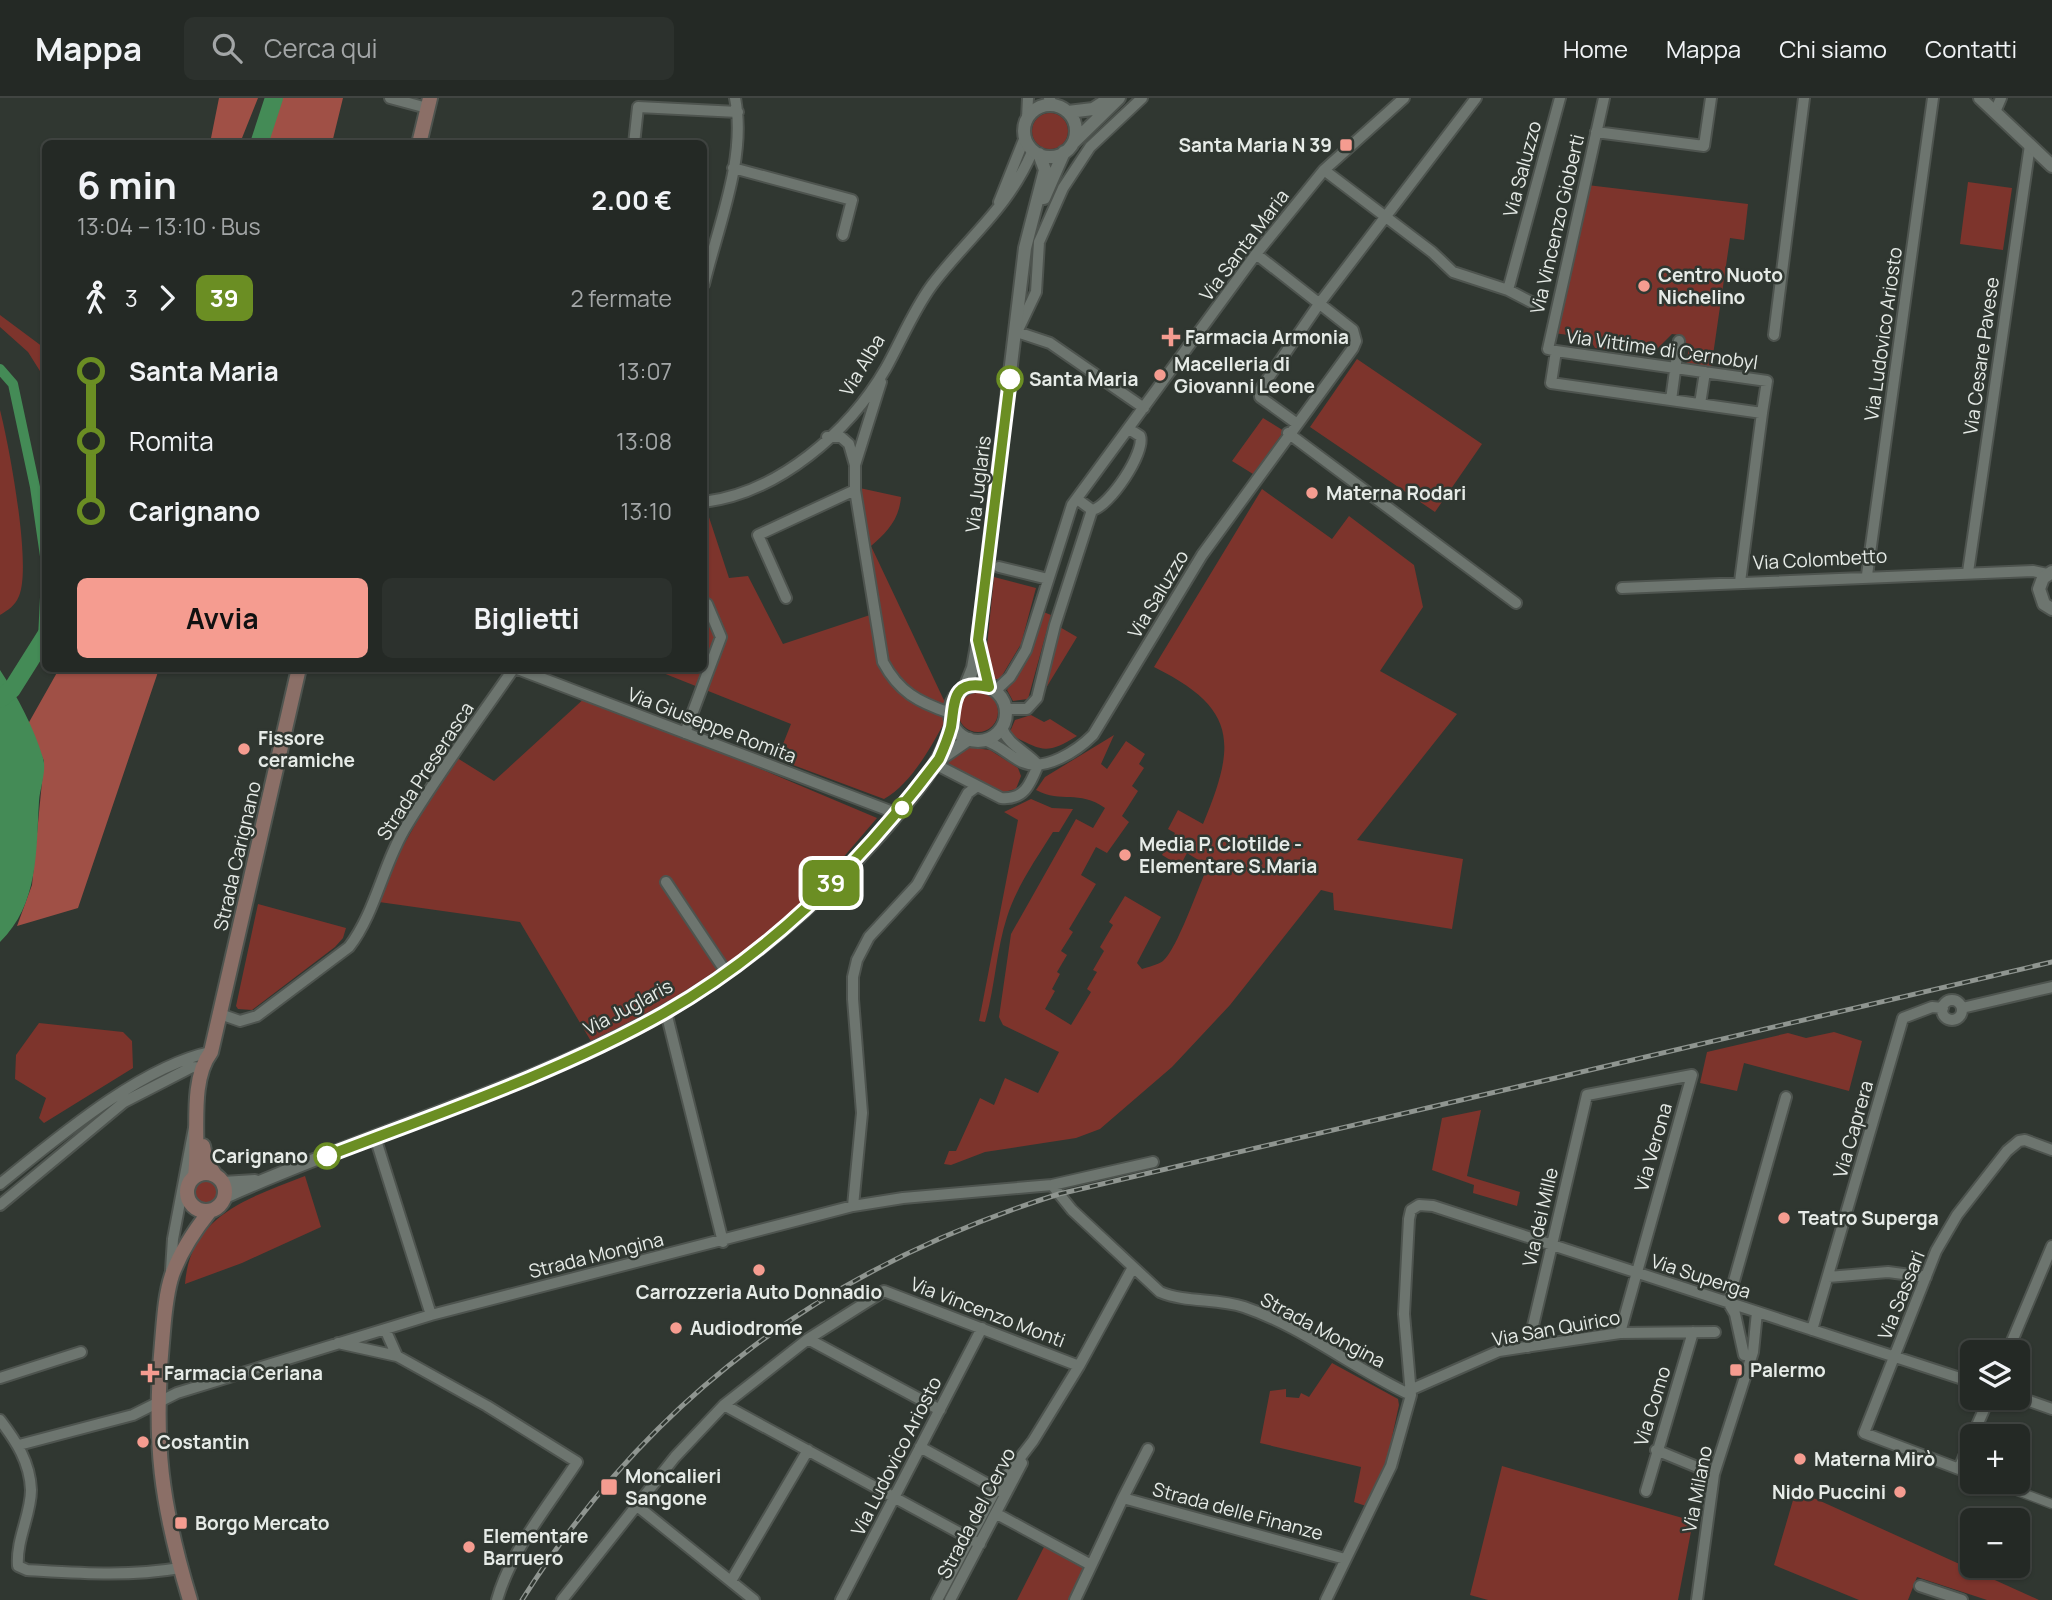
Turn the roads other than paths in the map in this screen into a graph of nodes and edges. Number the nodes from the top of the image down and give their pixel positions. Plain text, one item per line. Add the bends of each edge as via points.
1 (390, 98) edge
2 (735, 98) edge
3 (1028, 98) edge
4 (1110, 98) edge
5 (1119, 98) edge
6 (1142, 98) edge
7 (1404, 98) edge
8 (1476, 98) edge
9 (1560, 98) edge
10 (1604, 98) edge
11 (1711, 98) edge
12 (1804, 98) edge
13 (1933, 98) edge
14 (1980, 98) edge
15 (2001, 98) edge
16 (1051, 101) edge
17 (428, 103) edge
18 (738, 112) junction
19 (1068, 112) junction
20 (1995, 112) junction
21 (1027, 118) junction
22 (1596, 132) junction
23 (1025, 137) junction
24 (420, 140) edge
25 (635, 140) edge
26 (2030, 145) junction
27 (1069, 148) junction
28 (1036, 152) junction
29 (2052, 166) edge
30 (733, 168) junction
31 (1324, 170) junction
32 (1037, 211) junction
33 (994, 214) junction
34 (1385, 216) junction
35 (843, 235) dead end
36 (709, 238) edge
37 (1256, 254) junction
38 (707, 256) edge
39 (1508, 290) junction
40 (1319, 304) junction
41 (1536, 305) dead end
42 (1017, 332) junction
43 (1774, 335) dead end
44 (1679, 341) dead end
45 (1556, 351) junction
46 (885, 368) junction
47 (1675, 368) junction
48 (1705, 372) junction
49 (1671, 400) junction
50 (1700, 404) junction
51 (1144, 408) junction
52 (1762, 412) junction
53 (850, 419) junction
54 (1296, 423) junction
55 (1129, 429) junction
56 (1289, 433) junction
57 (865, 434) junction
58 (827, 438) junction
59 (855, 465) junction
60 (855, 490) junction
61 (707, 495) edge
62 (728, 499) junction
63 (1077, 499) junction
64 (707, 502) edge
65 (1092, 510) junction
66 (999, 568) dead end
67 (2019, 571) junction
68 (1968, 572) junction
69 (2050, 573) edge
70 (1867, 575) junction
71 (1047, 582) junction
72 (1740, 582) junction
73 (1622, 588) dead end
74 (2039, 589) junction
75 (1066, 590) junction
76 (786, 598) dead end
77 (1516, 603) dead end
78 (707, 604) dead end
79 (2052, 609) edge
80 (978, 640) junction
81 (298, 672) edge
82 (511, 672) edge
83 (525, 672) edge
84 (965, 688) junction
85 (992, 689) junction
86 (1006, 709) junction
87 (951, 717) junction
88 (1002, 728) junction
89 (685, 733) junction
90 (969, 739) junction
91 (983, 740) junction
92 (937, 761) junction
93 (1038, 765) junction
94 (976, 786) junction
95 (898, 814) junction
96 (666, 881) dead end
97 (726, 972) junction
98 (2052, 987) edge
99 (666, 1012) junction
100 (220, 1014) junction
101 (211, 1052) junction
102 (203, 1068) junction
103 (1587, 1095) joint
104 (1786, 1097) dead end
105 (195, 1126) junction
106 (375, 1137) junction
107 (2052, 1150) edge
108 (1153, 1162) dead end
109 (195, 1176) junction
110 (0, 1184) edge
111 (221, 1185) junction
112 (1052, 1185) junction
113 (191, 1203) junction
114 (0, 1205) edge
115 (1419, 1205) joint
116 (853, 1206) junction
117 (210, 1211) junction
118 (187, 1240) junction
119 (723, 1242) junction
120 (2052, 1246) edge
121 (1551, 1247) junction
122 (1132, 1269) junction
123 (1635, 1273) junction
124 (171, 1277) junction
125 (1828, 1277) junction
126 (1926, 1277) junction
127 (1728, 1302) junction
128 (1752, 1310) junction
129 (431, 1314) junction
130 (1777, 1319) junction
131 (982, 1328) junction
132 (385, 1329) junction
133 (1812, 1330) junction
134 (1620, 1332) junction
135 (1693, 1332) junction
136 (1715, 1332) dead end
137 (1754, 1338) junction
138 (808, 1339) junction
139 (2012, 1340) edge
140 (337, 1343) junction
141 (1528, 1347) junction
142 (81, 1352) dead end
143 (1744, 1355) junction
144 (397, 1356) junction
145 (1895, 1357) junction
146 (1079, 1366) junction
147 (1960, 1377) edge
148 (0, 1378) edge
149 (1740, 1386) junction
150 (1410, 1392) junction
151 (159, 1401) junction
152 (2030, 1401) edge
153 (724, 1405) junction
154 (2052, 1409) edge
155 (940, 1410) junction
156 (0, 1420) edge
157 (1033, 1441) junction
158 (19, 1445) junction
159 (920, 1447) junction
160 (1148, 1449) dead end
161 (808, 1450) junction
162 (1656, 1450) junction
163 (1959, 1469) edge
164 (1714, 1474) junction
165 (996, 1489) junction
166 (1646, 1492) dead end
167 (1007, 1494) junction
168 (2026, 1494) edge
169 (895, 1496) junction
170 (1123, 1498) junction
171 (2052, 1504) edge
172 (636, 1505) junction
173 (996, 1514) junction
174 (975, 1541) junction
175 (1345, 1559) junction
176 (1091, 1565) junction
177 (180, 1568) junction
178 (731, 1581) junction
179 (1920, 1586) dead end
180 (190, 1600) edge
181 (498, 1600) edge
182 (562, 1600) edge
183 (754, 1600) edge
184 (841, 1600) edge
185 (937, 1600) edge
186 (950, 1600) edge
187 (1075, 1600) edge
188 (1326, 1600) edge
189 (1697, 1600) edge
190 (1962, 1600) edge

1 - 17 street
2 - 18 street
3 - 21 street
4 - 19 street via 1093,109
5 - 27 street, Via Juglaris
6 - 42 street, Via Juglaris via 1090,147 1063,188 1039,242 1036,292
7 - 31 street, Via Santa Maria
8 - 34 street
9 - 39 street, Via Saluzzo
10 - 22 street, Via Vincenzo Gioberti
11 - 22 street via 1704,146
12 - 43 street
13 - 70 street, Via Ludovico Ariosto
14 - 20 street
15 - 20 street
16 - 19 street
16 - 21 street
17 - 24 main road
18 - 25 street via 638,107
18 - 30 street
19 - 27 street via 1076,127
20 - 26 street
21 - 23 street
22 - 45 street, Via Vincenzo Gioberti via 1548,349
23 - 28 street
23 - 33 street, Via Alba
26 - 29 street
26 - 68 street, Via Cesare Pavese
27 - 28 street via 1052,156
27 - 32 street, Via Juglaris
28 - 32 street, Via Juglaris via 1045,170
28 - 33 street, Via Alba
30 - 35 street via 852,200
30 - 36 street
31 - 34 street
31 - 37 street, Via Santa Maria
32 - 42 street, Via Juglaris via 1026,248
33 - 46 street, Via Alba via 912,312
34 - 39 street via 1453,272
34 - 40 street
36 - 38 street
37 - 40 street, Via Saluzzo
37 - 51 street, Via Santa Maria
39 - 41 street
40 - 54 street via 1260,390 1260,397
40 - 54 street, Via Saluzzo via 1353,330 1356,341
42 - 51 street via 1050,343
42 - 80 street, Via Juglaris
44 - 47 street
45 - 47 street, Via Vittime di Cernobyl
45 - 49 street, Via Vittime di Cernobyl via 1551,383
46 - 53 street, Via Alba
46 - 57 street
47 - 48 street, Via Vittime di Cernobyl
47 - 49 street
48 - 50 street
48 - 52 street, Via Vittime di Cernobyl via 1767,381
49 - 50 street, Via Vittime di Cernobyl
50 - 52 street, Via Vittime di Cernobyl
51 - 55 street, Via Santa Maria
52 - 72 street, Via Vittime di Cernobyl
53 - 57 street via 859,420
53 - 58 street, Via Alba
54 - 56 street, Via Saluzzo
55 - 63 street, Via Santa Maria
55 - 65 street via 1140,436 1141,450 1110,500
56 - 77 street
56 - 93 street, Via Saluzzo via 1202,555 1093,735 1065,755
57 - 59 street
58 - 59 street via 841,437 849,444
58 - 62 street, Via Alba via 769,481
59 - 60 street
60 - 76 street via 758,535
60 - 87 street via 883,662 893,682
61 - 62 street
62 - 64 street, Via Alba
63 - 65 street
63 - 71 street, Via Santa Maria
65 - 75 street
66 - 71 street
67 - 68 street, Via Colombetto
67 - 69 street, Via Colombetto
67 - 74 street
68 - 70 street, Via Colombetto
69 - 74 street, Via Colombetto
70 - 72 street, Via Colombetto
71 - 75 street
71 - 85 street, Via Santa Maria via 1026,650 1010,677
72 - 73 street, Via Colombetto
74 - 79 street via 2044,604
75 - 86 street via 1035,704 1027,709
78 - 89 street via 721,637
80 - 84 street, Via Juglaris
80 - 85 street, Via Juglaris
81 - 100 main road, Strada Carignano
82 - 100 street, Strada Preserasca via 407,825 349,947 257,1016 240,1021
83 - 89 street, Via Giuseppe Romita
84 - 85 street
84 - 87 street via 953,700
85 - 86 street
86 - 88 street
87 - 90 street
87 - 92 street, Via Juglaris
88 - 91 street
88 - 93 street via 1010,742
89 - 95 street, Via Giuseppe Romita
90 - 91 street
90 - 92 street, Via Juglaris
91 - 93 street
92 - 94 street
92 - 95 street, Via Juglaris
93 - 94 street via 1024,793 1011,799 1000,799
94 - 116 street via 917,885 869,937 857,960 853,999 862,1112
95 - 97 street, Via Juglaris via 781,930
96 - 97 street
97 - 99 street, Via Juglaris
98 - 125 street, Via Caprera via 1962,1007 1953,1001 1903,1018
99 - 106 street, Via Juglaris via 595,1048
99 - 119 street
100 - 101 main road, Strada Carignano
101 - 102 main road, Strada Carignano
101 - 110 street via 192,1056 119,1094
101 - 111 main road, Strada Carignano via 202,1143 206,1161
102 - 105 main road, Strada Carignano
102 - 114 street via 192,1067 124,1101
103 - 121 street, Via dei Mille
103 - 123 street, Via Verona via 1692,1074
104 - 127 street
105 - 109 main road, Strada Carignano
105 - 124 street, Strada Carignano via 173,1239
106 - 111 street, Via Juglaris via 262,1180
106 - 129 street
107 - 126 street, Via Sassari via 2025,1140 2007,1151 1956,1215
108 - 112 street, Strada Mongina
109 - 111 main road via 203,1173
109 - 113 main road via 187,1190
111 - 117 main road via 219,1207
112 - 116 street, Strada Mongina
112 - 122 street, Strada Mongina
113 - 117 main road
113 - 118 main road, Strada Carignano
115 - 121 street, Via Superga
115 - 150 street, Strada delle Finanze via 1411,1210 1409,1219 1404,1314
116 - 119 street, Strada Mongina
117 - 118 main road, Strada Carignano
118 - 124 main road, Strada Carignano
119 - 129 street, Strada Mongina
120 - 139 street
121 - 123 street, Via Superga
121 - 141 street, Via dei Mille
122 - 146 street, Strada del Cervo
122 - 150 street, Strada Mongina via 1171,1297 1243,1307 1273,1320
123 - 127 street, Via Superga
123 - 134 street, Via Verona
124 - 151 main road, Strada Carignano
125 - 126 street via 1888,1272
125 - 133 street, Via Caprera
126 - 145 street, Via Sassari
127 - 128 street, Via Superga
127 - 143 street
128 - 130 street, Via Superga
128 - 137 street, Via Milano
128 - 143 street, Via Milano
129 - 132 street, Strada Mongina
130 - 133 street, Via Superga
130 - 137 street via 1765,1324
131 - 138 street, Via Vincenzo Monti via 884,1291
131 - 146 street, Via Vincenzo Monti
131 - 155 street, Via Ludovico Ariosto
132 - 140 street, Strada Mongina
132 - 144 street
133 - 145 street, Via Superga
134 - 135 street, Via San Quirico
134 - 141 street, Via San Quirico
135 - 136 street, Via San Quirico
135 - 162 street, Via Como
137 - 149 street, Via Milano
138 - 153 street
138 - 155 street
140 - 144 street
140 - 151 street, Strada Mongina
141 - 150 street, Via San Quirico via 1499,1351
142 - 148 street
143 - 149 street, Via Milano
144 - 181 street via 577,1462 524,1543
145 - 147 street, Via Superga
145 - 163 street, Via Sassari via 1864,1433
146 - 157 street, Strada del Cervo
149 - 164 street, Via Milano
150 - 175 street, Strada delle Finanze via 1391,1466
151 - 158 street, Strada Mongina via 133,1415
151 - 177 main road, Strada Carignano via 162,1493
152 - 154 street
153 - 161 street
153 - 172 street
155 - 159 street, Via Ludovico Ariosto
156 - 158 street
157 - 165 street, Strada del Cervo
157 - 167 street, Strada del Cervo
158 - 177 street via 31,1491 17,1550 18,1566 110,1575
159 - 165 street
159 - 169 street, Via Ludovico Ariosto
160 - 170 street, Strada delle Finanze
161 - 169 street
161 - 178 street
162 - 164 street
162 - 166 street, Via Como
164 - 189 street, Via Milano
165 - 167 street
165 - 174 street, Strada del Cervo
167 - 173 street, Strada del Cervo
168 - 171 street
169 - 174 street
169 - 184 street, Via Ludovico Ariosto
170 - 175 street, Strada delle Finanze
170 - 176 street, Strada delle Finanze
172 - 178 street
172 - 182 street
173 - 174 street, Strada del Cervo
173 - 176 street
174 - 185 street, Strada del Cervo
174 - 186 street, Strada del Cervo
175 - 188 street, Strada delle Finanze
176 - 187 street, Strada delle Finanze
177 - 180 main road, Strada Carignano
178 - 183 street
179 - 190 street

